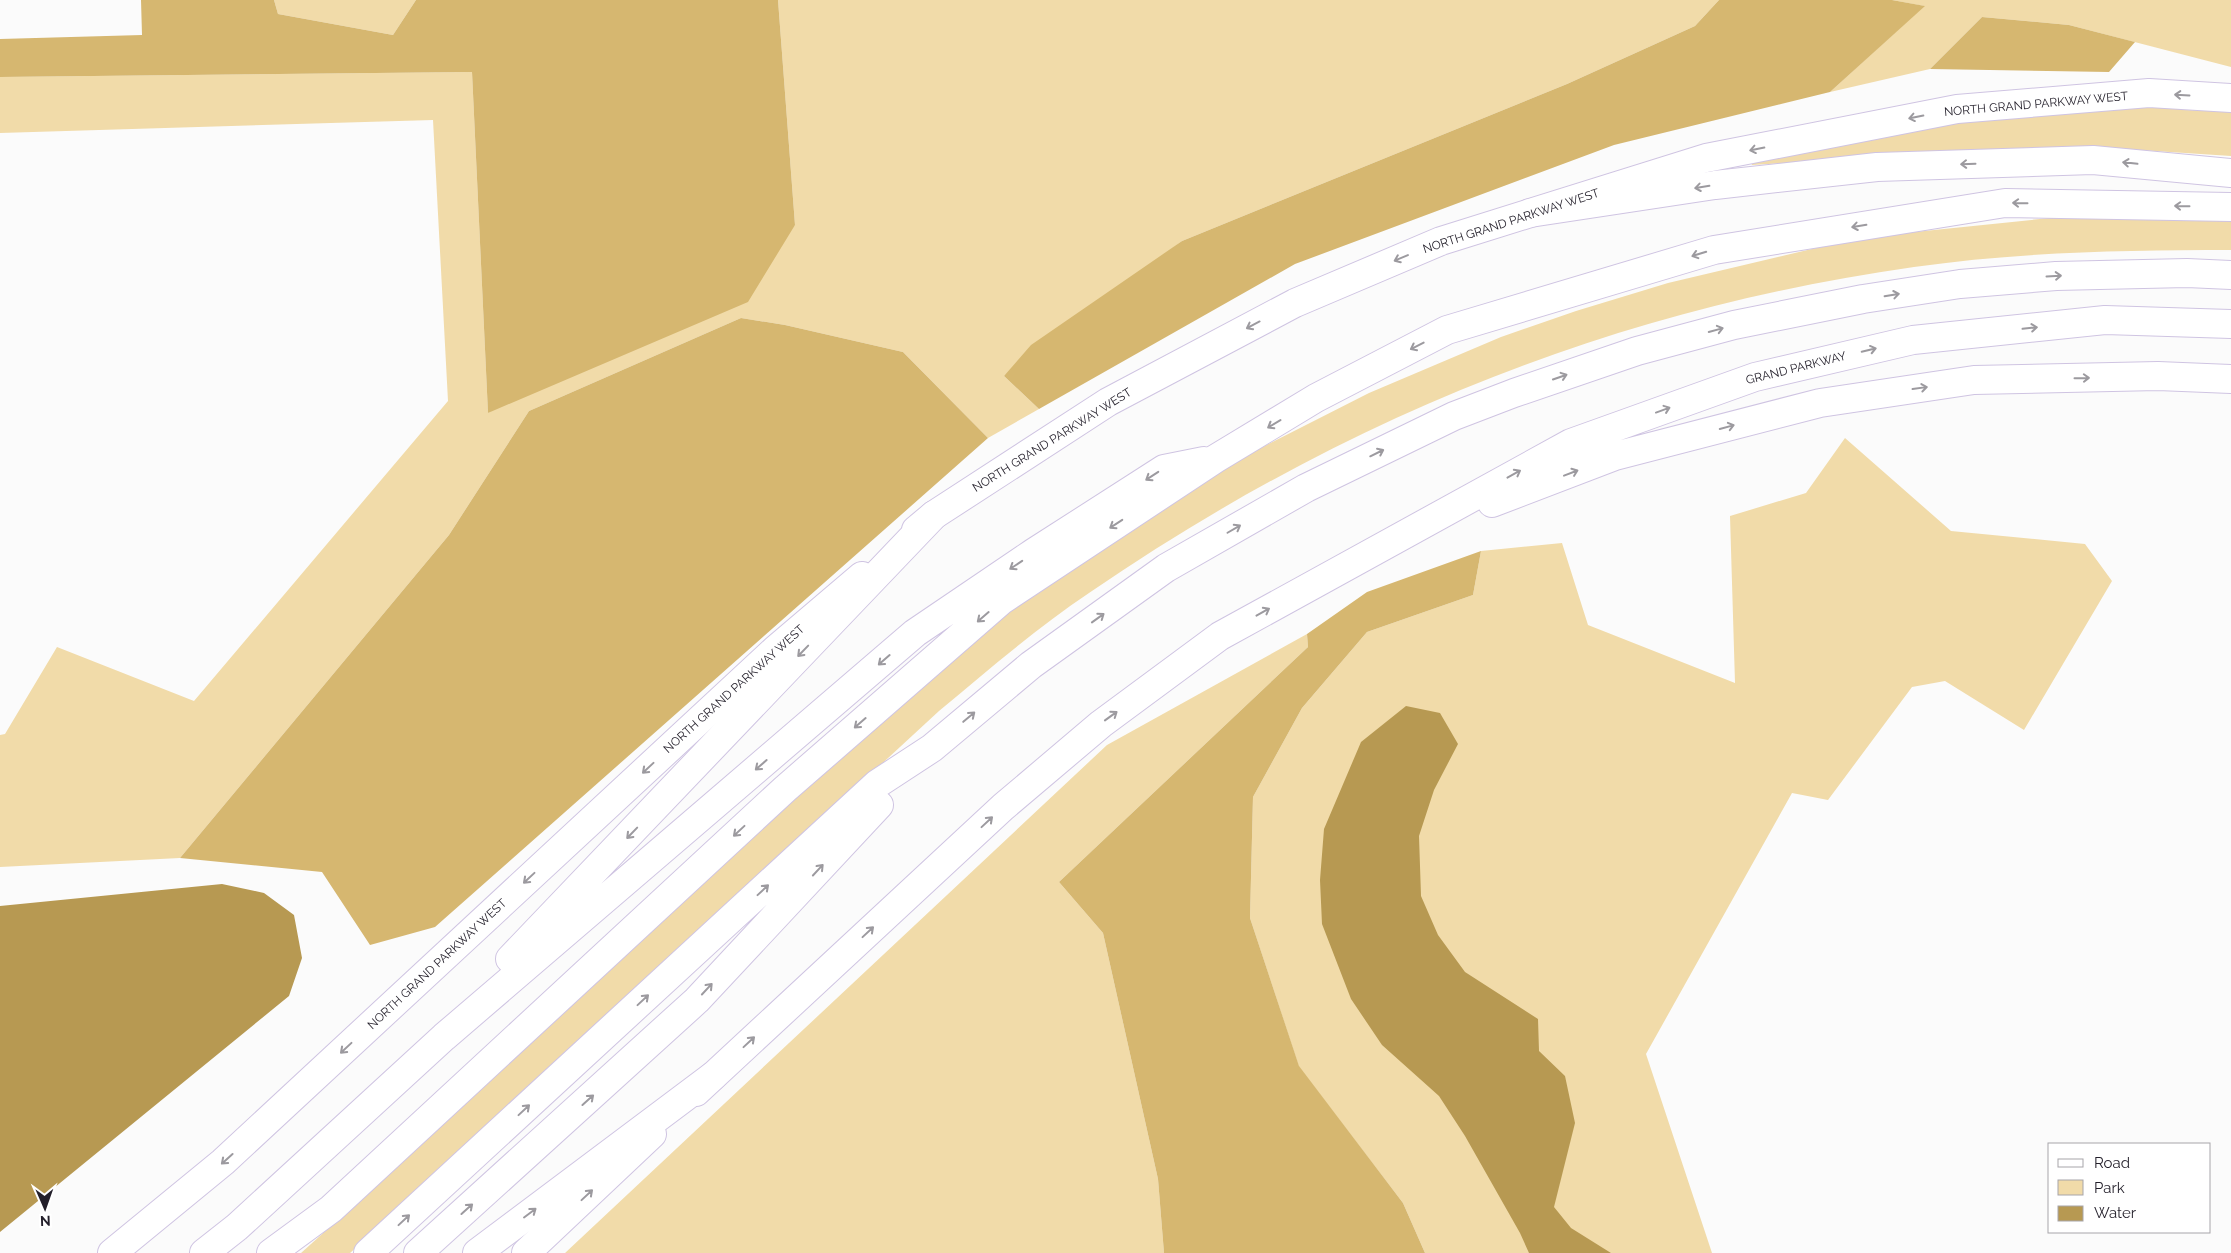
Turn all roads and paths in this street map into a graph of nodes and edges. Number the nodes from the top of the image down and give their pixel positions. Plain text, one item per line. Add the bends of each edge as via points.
1 (2231, 98) edge
2 (2231, 173) edge
3 (2231, 207) edge
4 (1530, 214) junction
5 (2231, 275) edge
6 (2231, 324) edge
7 (2231, 379) edge
8 (1215, 459) junction
9 (934, 515) junction
10 (1395, 540) junction
11 (932, 748) junction
12 (444, 1037) junction
13 (713, 1076) junction
14 (112, 1253) edge
15 (204, 1253) edge
16 (271, 1253) edge
17 (368, 1253) edge
18 (418, 1253) edge
19 (477, 1253) edge
20 (526, 1253) edge

1 -> 4 main road, NORTH GRAND PARKWAY WEST via 2148,93 1957,109 1706,158
2 -> 4 main road via 2093,160 1877,167 1715,185
3 -> 8 main road via 2005,202 1714,250 1447,330 1316,398
4 -> 9 main road, NORTH GRAND PARKWAY WEST via 1441,241 1295,303 1108,402
11 -> 5 main road via 1031,665 1166,568 1306,488 1454,416 1514,393 1637,351 1724,328 1872,298 1960,284 2056,276
10 -> 6 main road, GRAND PARKWAY via 1571,443 1755,377 1913,340 2105,320
10 -> 7 main road via 1615,456 1820,403 1974,380 2158,376
8 -> 12 main road via 1164,469 915,633
8 -> 16 main road via 1002,600 785,789 331,1209
9 -> 12 main road via 497,973
9 -> 14 main road, NORTH GRAND PARKWAY WEST via 775,650 223,1162
13 -> 10 main road via 1003,807 1101,724 1220,636
17 -> 11 main road via 877,784
18 -> 11 main road via 697,1000
12 - 15 main road
19 -> 13 main road
20 -> 13 main road

